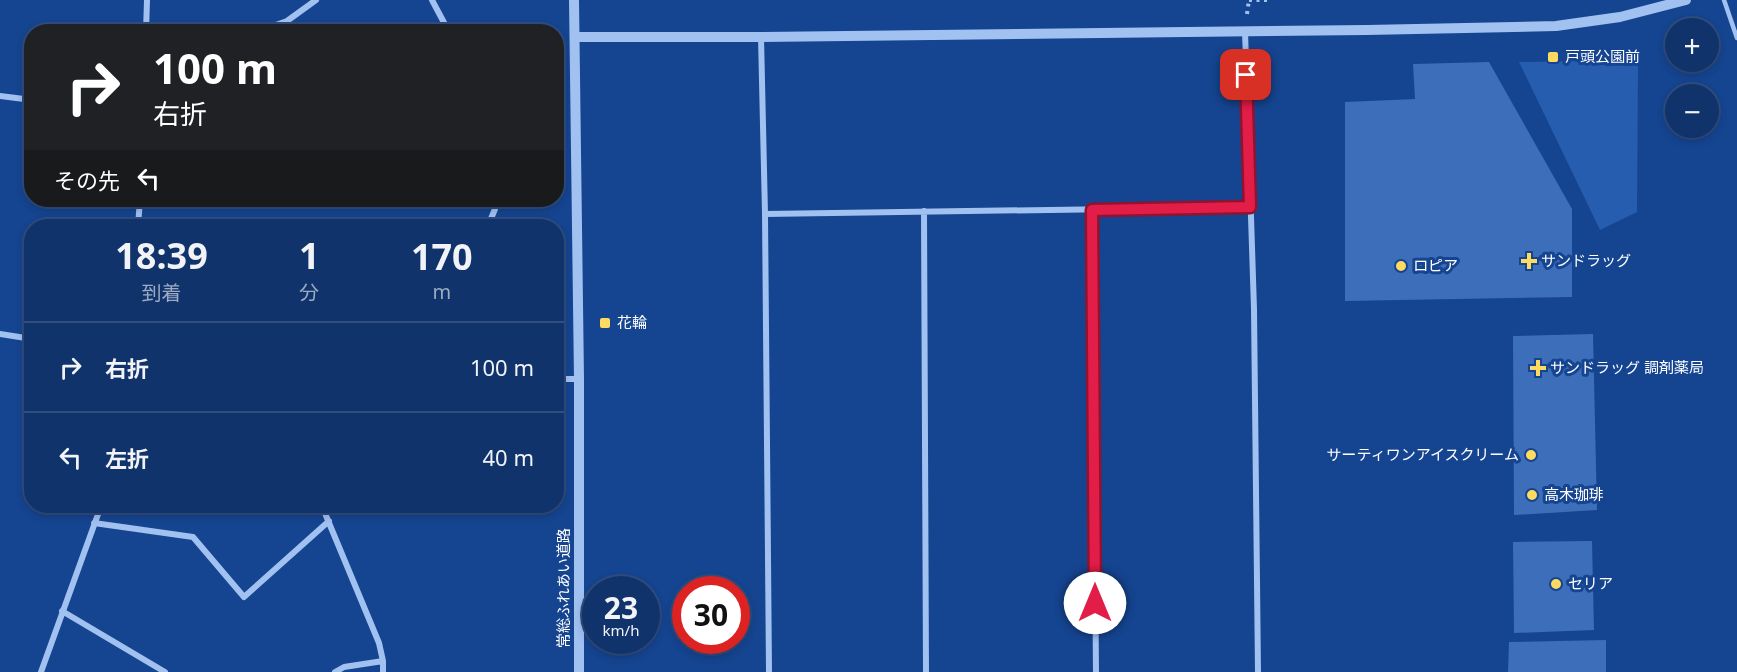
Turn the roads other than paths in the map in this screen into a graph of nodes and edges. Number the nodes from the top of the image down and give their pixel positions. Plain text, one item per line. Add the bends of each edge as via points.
1 (147, 0) edge
2 (316, 0) edge
3 (432, 0) edge
4 (574, 0) edge
5 (1686, 0) edge
6 (1724, 0) edge
7 (146, 24) edge
8 (279, 24) edge
9 (445, 24) edge
10 (1245, 31) junction
11 (575, 37) junction
12 (761, 37) junction
13 (1737, 38) edge
14 (0, 96) edge
15 (24, 99) edge
16 (1250, 207) junction
17 (1092, 210) junction
18 (924, 211) junction
19 (765, 214) junction
20 (0, 334) edge
21 (24, 338) edge
22 (564, 379) edge
23 (579, 379) junction
24 (98, 513) edge
25 (325, 513) edge
26 (329, 521) junction
27 (94, 523) junction
28 (62, 611) junction
29 (383, 661) junction
30 (41, 672) edge
31 (165, 672) edge
32 (335, 672) edge
33 (383, 672) edge
34 (579, 672) edge
35 (769, 672) edge
36 (926, 672) edge
37 (1096, 672) edge
38 (1258, 672) edge

1 - 7 street
2 - 8 street
3 - 9 street
4 - 11 street, 常総ふれあい道路
5 - 10 street via 1620,17 1556,26
6 - 13 lane
10 - 12 street
10 - 16 street
11 - 12 street
11 - 23 street, 常総ふれあい道路
12 - 19 street
14 - 15 street
16 - 17 street
16 - 38 street
17 - 18 street
17 - 37 street
18 - 19 street
18 - 36 street
19 - 35 street
20 - 21 street
22 - 23 street
23 - 34 street, 常総ふれあい道路
24 - 27 street
25 - 26 street
26 - 27 street via 244,597 193,537
26 - 29 street
27 - 28 street
28 - 30 street
28 - 31 street
29 - 32 street
29 - 33 street

